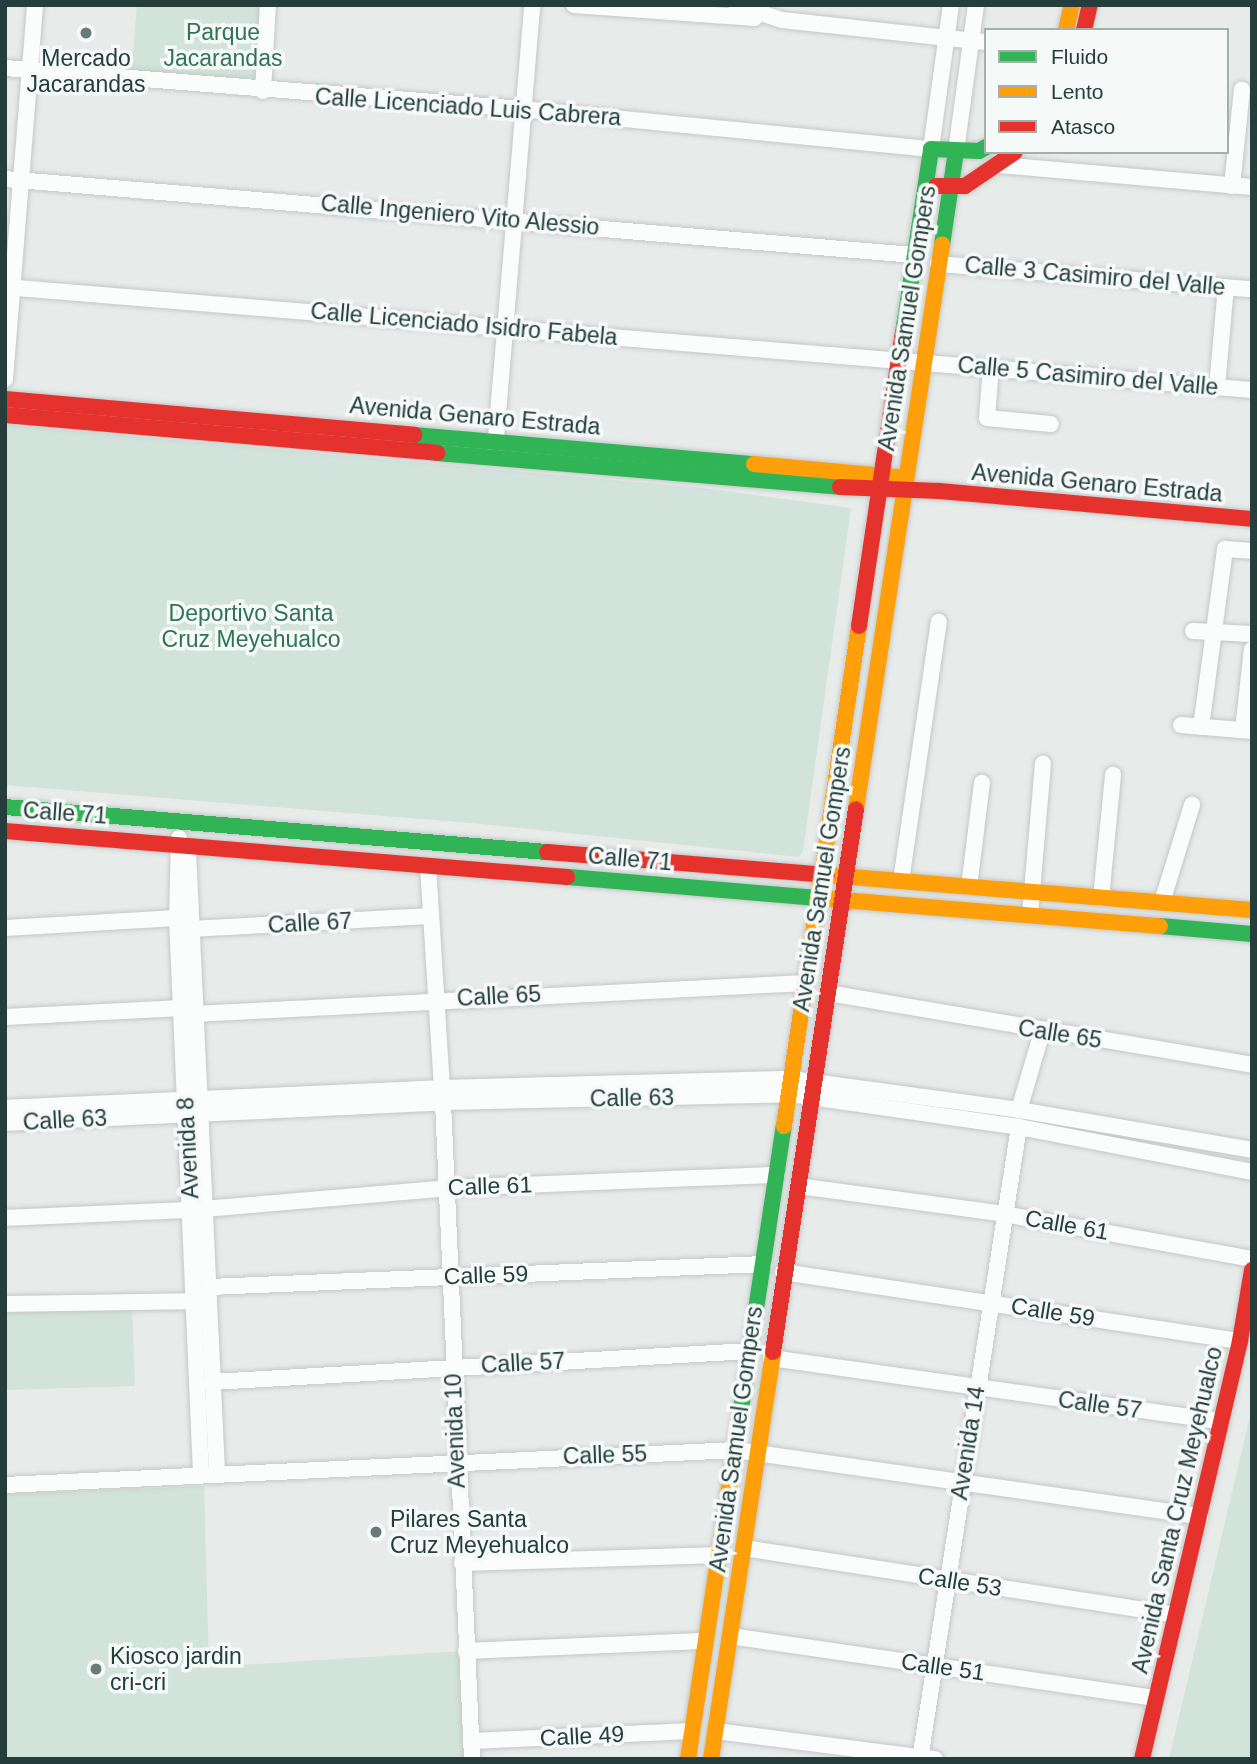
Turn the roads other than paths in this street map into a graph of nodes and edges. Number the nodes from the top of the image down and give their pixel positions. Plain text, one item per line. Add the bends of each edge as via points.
1 (35, 5) edge
2 (268, 5) edge
3 (531, 5) edge
4 (574, 5) edge
5 (736, 5) edge
6 (951, 5) edge
7 (976, 5) edge
8 (1072, 5) edge
9 (1090, 5) edge
10 (782, 20) junction
11 (1066, 28) edge
12 (1084, 28) edge
13 (947, 38) junction
14 (978, 41) edge
15 (5, 68) edge
16 (29, 70) junction
17 (1240, 90) edge
18 (263, 91) junction
19 (523, 109) junction
20 (984, 147) edge
21 (931, 149) junction
22 (956, 151) junction
23 (1013, 154) edge
24 (1051, 154) edge
25 (999, 165) junction
26 (1047, 169) junction
27 (13, 179) edge
28 (926, 184) junction
29 (1232, 186) junction
30 (951, 187) junction
31 (1252, 187) edge
32 (514, 219) junction
33 (915, 255) junction
34 (938, 264) junction
35 (1226, 287) junction
36 (9, 288) edge
37 (1252, 289) edge
38 (505, 327) junction
39 (900, 359) junction
40 (923, 362) junction
41 (991, 367) junction
42 (5, 379) edge
43 (1217, 387) junction
44 (1252, 390) edge
45 (5, 399) edge
46 (5, 415) edge
47 (1051, 424) dead end
48 (496, 440) junction
49 (495, 457) junction
50 (884, 474) junction
51 (905, 486) junction
52 (882, 491) junction
53 (1252, 519) edge
54 (1252, 551) edge
55 (939, 622) dead end
56 (1194, 631) dead end
57 (1215, 632) junction
58 (1252, 634) edge
59 (1252, 649) edge
60 (1181, 725) dead end
61 (1201, 727) junction
62 (1248, 731) edge
63 (1043, 764) dead end
64 (1113, 775) dead end
65 (982, 783) dead end
66 (1192, 805) dead end
67 (5, 807) edge
68 (184, 822) junction
69 (5, 831) edge
70 (183, 845) junction
71 (428, 866) junction
72 (821, 874) junction
73 (845, 876) junction
74 (901, 881) junction
75 (969, 887) junction
76 (1032, 892) junction
77 (818, 897) junction
78 (1101, 898) junction
79 (842, 899) junction
80 (1162, 902) junction
81 (1222, 907) junction
82 (1252, 910) edge
83 (1030, 915) junction
84 (431, 916) junction
85 (183, 924) junction
86 (5, 928) edge
87 (1215, 932) junction
88 (1252, 934) edge
89 (805, 983) junction
90 (828, 993) junction
91 (436, 999) junction
92 (188, 1011) junction
93 (5, 1017) edge
94 (1042, 1032) junction
95 (1252, 1065) edge
96 (790, 1086) junction
97 (813, 1090) junction
98 (443, 1095) junction
99 (192, 1106) junction
100 (5, 1108) edge
101 (1019, 1110) junction
102 (5, 1123) edge
103 (1018, 1127) junction
104 (1252, 1150) edge
105 (1252, 1172) edge
106 (777, 1175) junction
107 (797, 1186) junction
108 (447, 1188) junction
109 (197, 1210) junction
110 (1004, 1214) junction
111 (5, 1218) edge
112 (1252, 1259) edge
113 (764, 1265) junction
114 (1252, 1270) edge
115 (783, 1272) junction
116 (449, 1276) junction
117 (209, 1287) junction
118 (195, 1301) junction
119 (990, 1303) junction
120 (5, 1304) edge
121 (1246, 1342) edge
122 (750, 1351) junction
123 (771, 1358) junction
124 (452, 1366) junction
125 (212, 1382) junction
126 (978, 1388) junction
127 (1222, 1421) junction
128 (735, 1450) junction
129 (758, 1452) junction
130 (456, 1461) junction
131 (209, 1474) junction
132 (5, 1485) edge
133 (961, 1485) junction
134 (1200, 1516) junction
135 (744, 1548) junction
136 (720, 1555) junction
137 (462, 1563) junction
138 (947, 1580) junction
139 (1176, 1615) junction
140 (730, 1636) junction
141 (706, 1641) junction
142 (466, 1651) junction
143 (932, 1665) junction
144 (1156, 1698) junction
145 (692, 1731) junction
146 (716, 1731) junction
147 (471, 1741) junction
148 (925, 1758) edge
149 (472, 1759) edge
150 (688, 1759) edge
151 (711, 1759) edge
152 (1142, 1759) edge
153 (1156, 1759) edge

1 - 16 street
2 - 18 street
3 - 19 street
4 - 10 street
5 - 10 street
6 - 13 street, Avenida Samuel Gompers
7 - 14 street, Avenida Samuel Gompers
8 - 11 street
9 - 12 street
10 - 13 street
13 - 14 street
13 - 21 street, Avenida Samuel Gompers
14 - 22 street, Avenida Samuel Gompers
15 - 16 street, Calle Licenciado Luis Cabrera
16 - 18 street, Calle Licenciado Luis Cabrera
16 - 27 street
17 - 29 street
18 - 19 street, Calle Licenciado Luis Cabrera
19 - 21 street, Calle Licenciado Luis Cabrera
19 - 32 street
20 - 22 street
21 - 22 street
21 - 28 street, Avenida Samuel Gompers
22 - 30 street, Avenida Samuel Gompers
23 - 25 street
24 - 26 street
25 - 26 street
25 - 30 street via 965,186
26 - 29 street
27 - 32 street, Calle Ingeniero Vito Alessio
27 - 36 street
28 - 30 street
28 - 33 street, Avenida Samuel Gompers
29 - 31 street
30 - 34 street, Avenida Samuel Gompers
32 - 33 street, Calle Ingeniero Vito Alessio
32 - 38 street
33 - 39 street, Avenida Samuel Gompers
34 - 35 street, Calle 3 Casimiro del Valle
34 - 40 street, Avenida Samuel Gompers
35 - 37 street, Calle 3 Casimiro del Valle
35 - 43 street
36 - 38 street, Calle Licenciado Isidro Fabela
36 - 42 street
38 - 39 street, Calle Licenciado Isidro Fabela
38 - 48 street
39 - 40 street, Calle Licenciado Isidro Fabela
39 - 50 street, Avenida Samuel Gompers
40 - 41 street, Calle 5 Casimiro del Valle
40 - 51 street, Avenida Samuel Gompers
41 - 43 street, Calle 5 Casimiro del Valle
41 - 47 street via 987,418
43 - 44 street, Calle 5 Casimiro del Valle
45 - 48 street, Avenida Genaro Estrada
46 - 49 street, Avenida Genaro Estrada
48 - 49 street
48 - 50 street, Avenida Genaro Estrada
49 - 52 street, Avenida Genaro Estrada
50 - 51 street, Avenida Genaro Estrada
50 - 52 street, Avenida Samuel Gompers
51 - 52 street, Avenida Genaro Estrada
51 - 53 street, Avenida Genaro Estrada
51 - 73 street, Avenida Samuel Gompers
52 - 72 street, Avenida Samuel Gompers
54 - 57 street via 1225,549
55 - 74 street
56 - 57 street
57 - 58 street
57 - 61 street
59 - 62 street
60 - 61 street
61 - 62 street
63 - 76 street
64 - 78 street
65 - 75 street
66 - 80 street
67 - 68 street, Calle 71
68 - 70 street, Avenida 8
68 - 72 street, Calle 71
69 - 70 street, Calle 71
70 - 71 street, Calle 71
70 - 85 street, Avenida 8
71 - 77 street, Calle 71
71 - 84 street, Avenida 10
72 - 73 street, Calle 71
72 - 77 street, Avenida Samuel Gompers
73 - 74 street, Calle 71
73 - 79 street, Avenida Samuel Gompers
74 - 75 street, Calle 71
75 - 76 street, Calle 71
76 - 78 street, Calle 71
76 - 83 street
77 - 79 street, Calle 71
77 - 89 street, Avenida Samuel Gompers
78 - 80 street, Calle 71
79 - 83 street, Calle 71
79 - 90 street, Avenida Samuel Gompers
80 - 81 street, Calle 71
81 - 82 street, Calle 71
81 - 87 street
83 - 87 street, Calle 71
84 - 85 street, Calle 67
84 - 91 street, Avenida 10
85 - 86 street, Calle 67
85 - 92 street, Avenida 8
87 - 88 street, Calle 71
89 - 91 street, Calle 65
89 - 96 street, Avenida Samuel Gompers
90 - 94 street, Calle 65
90 - 97 street, Avenida Samuel Gompers
91 - 92 street, Calle 65
91 - 98 street, Avenida 10
92 - 93 street, Calle 65
92 - 99 street, Avenida 8
94 - 95 street, Calle 65
94 - 101 street
96 - 97 street, Calle 63
96 - 98 street, Calle 63
96 - 106 street, Avenida Samuel Gompers
97 - 101 street, Calle 63
97 - 103 street, Calle 63
97 - 107 street, Avenida Samuel Gompers
98 - 99 street, Calle 63
98 - 108 street, Avenida 10
99 - 100 street, Calle 63
99 - 102 street, Calle 63
99 - 109 street, Avenida 8
101 - 104 street, Calle 63
103 - 105 street, Calle 63
103 - 110 street, Avenida 14
106 - 108 street, Calle 61
106 - 113 street, Avenida Samuel Gompers
107 - 110 street, Calle 61
107 - 115 street, Avenida Samuel Gompers
108 - 109 street, Calle 61
108 - 116 street, Avenida 10
109 - 111 street, Calle 61
109 - 117 street, Avenida 8
109 - 118 street, Avenida 8
110 - 112 street, Calle 61
110 - 119 street, Avenida 14
113 - 116 street, Calle 59
113 - 122 street, Avenida Samuel Gompers
114 - 121 street, Avenida Santa Cruz Meyehualco
115 - 119 street, Calle 59
115 - 123 street, Avenida Samuel Gompers
116 - 117 street, Calle 59
116 - 124 street, Avenida 10
117 - 125 street, Avenida 8
118 - 120 street
118 - 131 street, Avenida 8
119 - 121 street, Calle 59
119 - 126 street, Avenida 14
121 - 127 street, Avenida Santa Cruz Meyehualco
121 - 153 street, Avenida Santa Cruz Meyehualco
122 - 124 street, Calle 57
122 - 128 street, Avenida Samuel Gompers
123 - 126 street, Calle 57
123 - 129 street, Avenida Samuel Gompers
124 - 125 street, Calle 57
124 - 130 street, Avenida 10
125 - 131 street, Avenida 8
126 - 127 street, Calle 57
126 - 133 street, Avenida 14
127 - 134 street, Avenida Santa Cruz Meyehualco
128 - 129 street, Calle 55
128 - 130 street, Calle 55
128 - 136 street, Avenida Samuel Gompers
129 - 133 street, Calle 55
129 - 135 street, Avenida Samuel Gompers
130 - 131 street, Calle 55
130 - 137 street, Avenida 10
131 - 132 street, Calle 55
133 - 134 street, Calle 55
133 - 138 street, Avenida 14
134 - 139 street, Avenida Santa Cruz Meyehualco
135 - 138 street, Calle 53
135 - 140 street, Avenida Samuel Gompers
136 - 137 street
136 - 141 street, Avenida Samuel Gompers
137 - 142 street, Avenida 10
138 - 139 street, Calle 53
138 - 143 street, Avenida 14
139 - 144 street, Avenida Santa Cruz Meyehualco
140 - 143 street, Calle 51
140 - 146 street, Avenida Samuel Gompers
141 - 142 street
141 - 145 street, Avenida Samuel Gompers
142 - 147 street, Avenida 10
143 - 144 street, Calle 51
143 - 148 street, Avenida 14
144 - 152 street, Avenida Santa Cruz Meyehualco
145 - 147 street, Calle 49
145 - 150 street, Avenida Samuel Gompers
146 - 148 street
146 - 151 street, Avenida Samuel Gompers
147 - 149 street, Avenida 10

